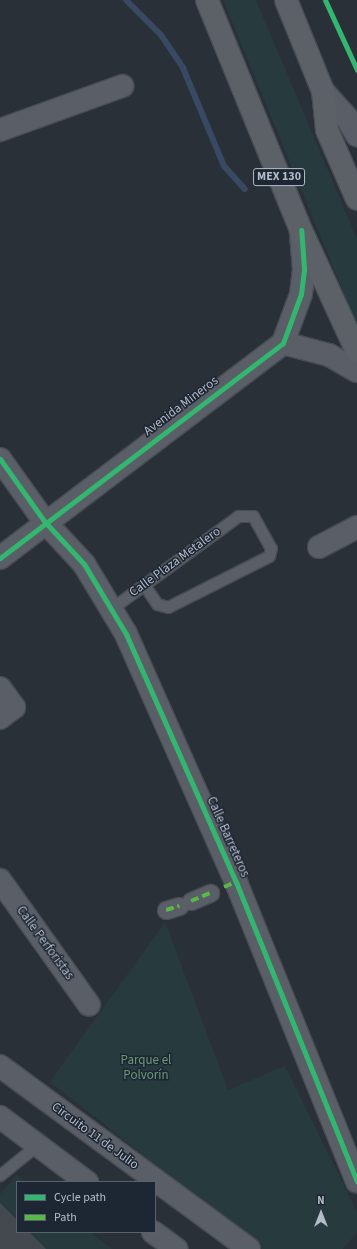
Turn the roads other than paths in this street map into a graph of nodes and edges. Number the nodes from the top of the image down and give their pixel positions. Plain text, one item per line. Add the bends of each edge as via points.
1 (207, 0) edge
2 (286, 0) edge
3 (122, 86) dead end
4 (323, 91) junction
5 (0, 130) edge
6 (357, 135) edge
7 (357, 199) edge
8 (301, 230) junction
9 (283, 343) junction
10 (357, 352) edge
11 (357, 371) edge
12 (0, 459) edge
13 (45, 522) junction
14 (357, 527) edge
15 (319, 546) dead end
16 (0, 558) edge
17 (144, 585) junction
18 (112, 608) junction
19 (0, 688) edge
20 (7, 712) edge
21 (0, 880) edge
22 (223, 888) junction
23 (179, 906) dead end
24 (89, 1005) dead end
25 (0, 1066) edge
26 (0, 1117) edge
27 (37, 1145) junction
28 (0, 1175) edge
29 (86, 1181) edge
30 (357, 1181) edge
31 (154, 1233) edge
32 (176, 1249) edge
33 (249, 1249) edge

1 - 8 main road, MEX 130
2 - 4 main road
3 - 5 street
4 - 6 street via 347,118
4 - 7 main road via 327,130
8 - 9 street via 304,269 302,294
8 - 10 main road, MEX 130
9 - 11 street via 329,355
9 - 13 street, Avenida Mineros
12 - 13 street, Calle Barreteros
13 - 16 street, Avenida Mineros
13 - 18 street, Calle Barreteros via 84,564
14 - 15 street
17 - 17 lane, Calle Plaza Metalero via 238,516 253,516 271,548 269,556 168,607 157,604
17 - 18 lane, Calle Plaza Metalero
18 - 22 street, Calle Barreteros
19 - 20 street
21 - 24 street, Calle Perforistas
22 - 23 street
22 - 30 street, Calle Barreteros
25 - 33 street, Circuito 11 de Julio
26 - 27 street
27 - 28 lane
27 - 29 street
31 - 32 street

